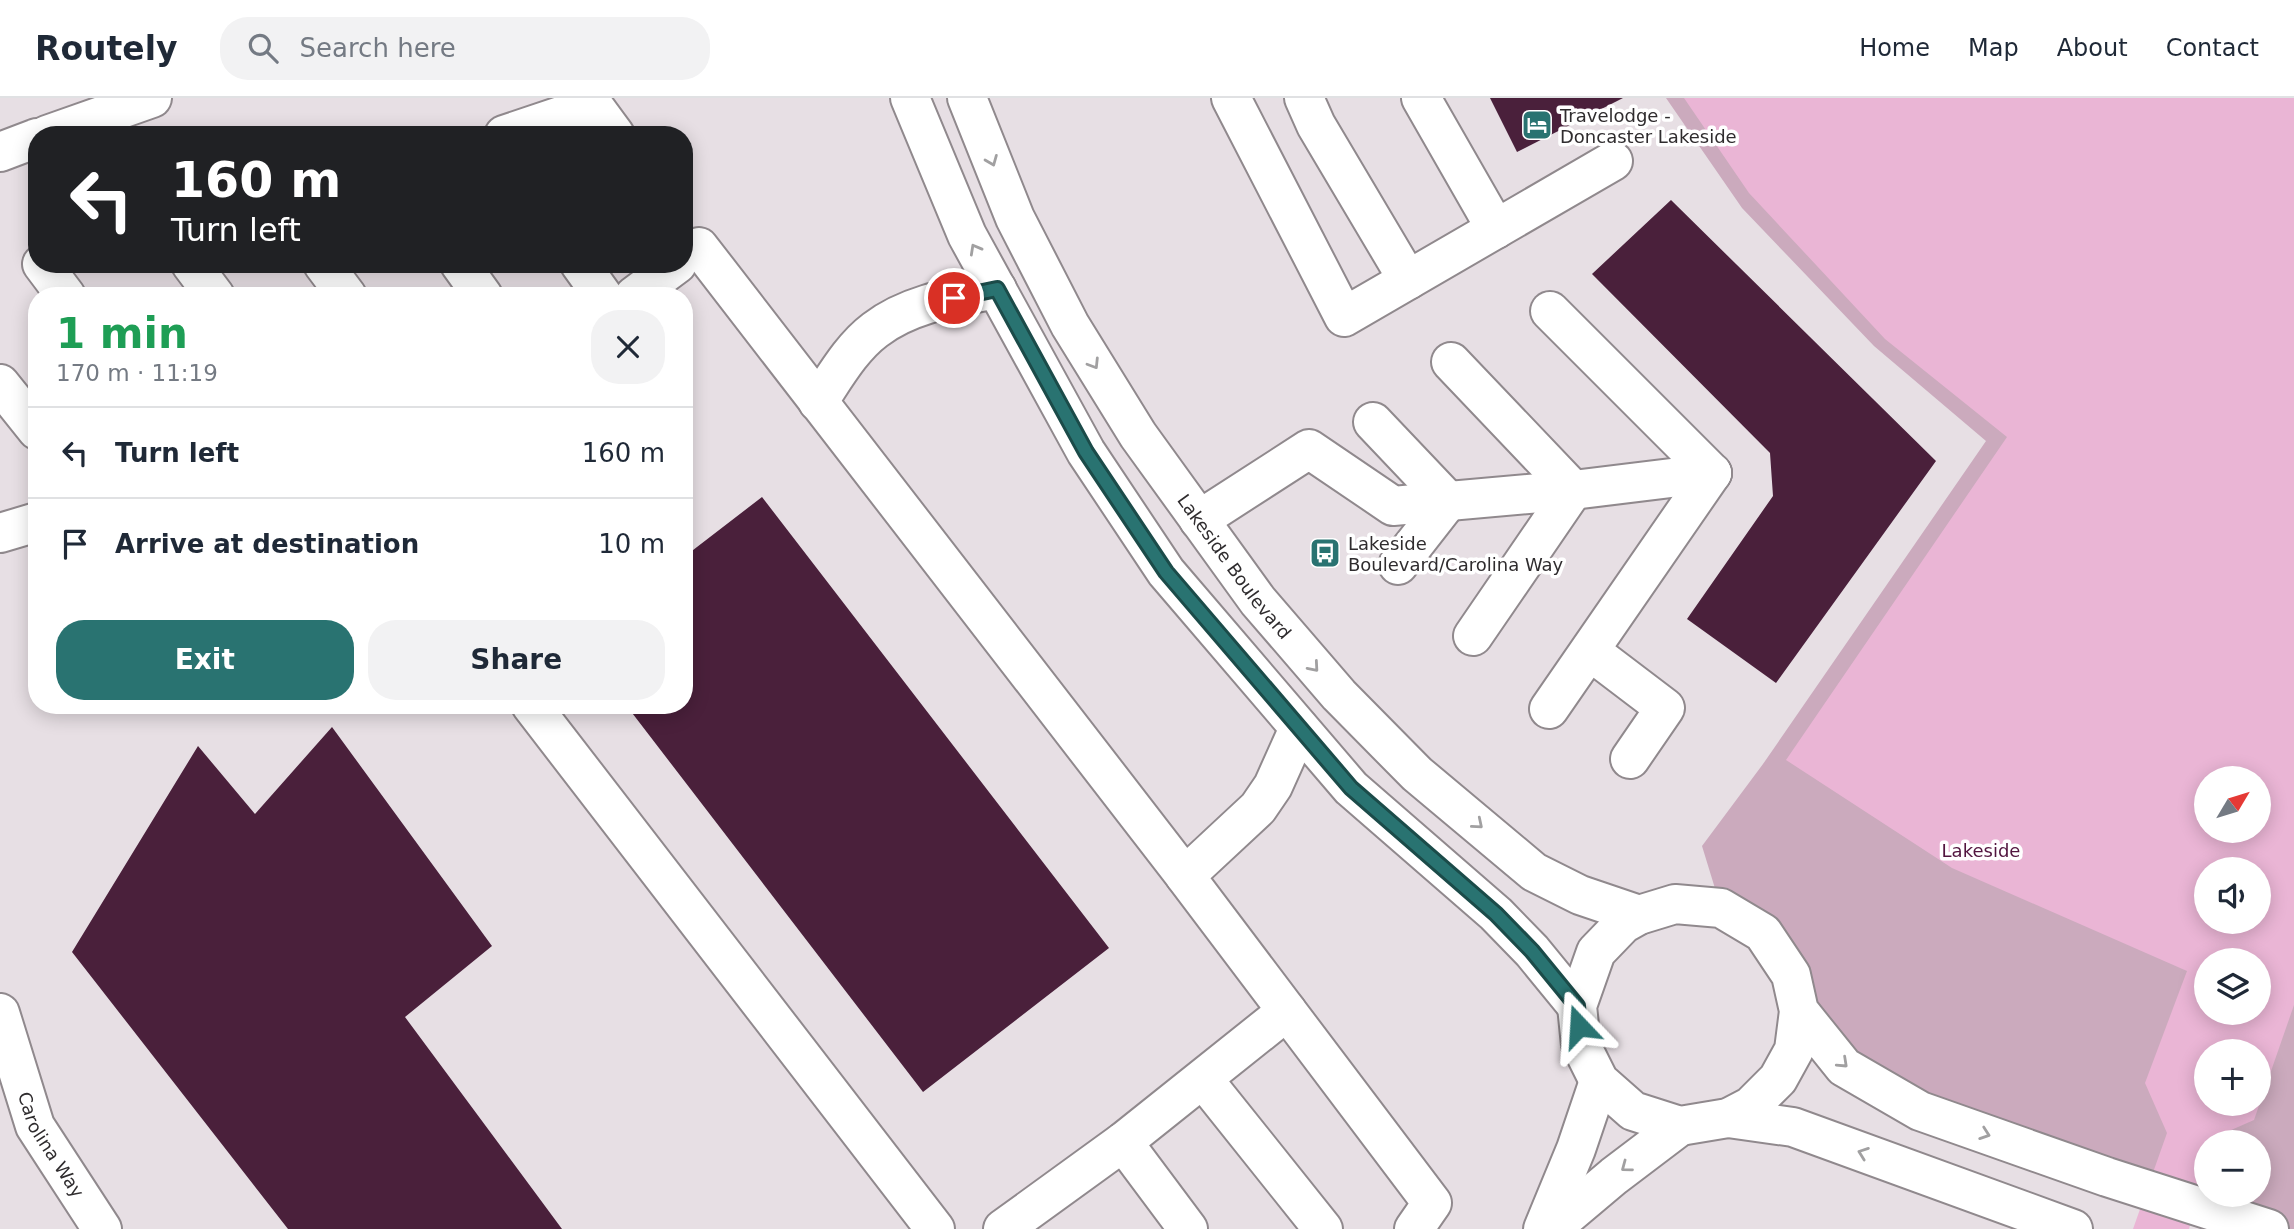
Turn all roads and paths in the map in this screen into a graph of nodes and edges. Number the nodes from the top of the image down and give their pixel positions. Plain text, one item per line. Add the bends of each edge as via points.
1 (152, 98) edge
2 (910, 98) edge
3 (967, 98) edge
4 (1231, 98) edge
5 (1304, 98) edge
6 (1421, 98) edge
7 (65, 119) edge
8 (530, 126) edge
9 (609, 126) edge
10 (28, 141) edge
11 (0, 152) edge
12 (1613, 161) dead end
13 (1496, 229) junction
14 (693, 257) edge
15 (659, 273) edge
16 (1408, 280) junction
17 (644, 287) edge
18 (997, 289) junction
19 (1550, 311) dead end
20 (1451, 362) dead end
21 (0, 384) edge
22 (818, 402) junction
23 (28, 419) edge
24 (1373, 422) dead end
25 (1712, 474) junction
26 (1573, 490) junction
27 (1448, 501) junction
28 (1199, 520) junction
29 (28, 525) edge
30 (0, 533) edge
31 (1398, 565) dead end
32 (1473, 636) dead end
33 (1590, 651) junction
34 (1549, 709) dead end
35 (538, 714) edge
36 (1299, 728) junction
37 (1630, 759) dead end
38 (1185, 876) junction
39 (1639, 915) junction
40 (1577, 1006) junction
41 (1287, 1011) junction
42 (1799, 1011) junction
43 (0, 1013) edge
44 (1203, 1079) junction
45 (1599, 1081) junction
46 (1728, 1118) junction
47 (1680, 1126) junction
48 (1123, 1142) junction
49 (1043, 1219) edge
50 (102, 1229) edge
51 (935, 1229) edge
52 (1003, 1229) edge
53 (1188, 1229) edge
54 (1323, 1229) edge
55 (1415, 1229) edge
56 (1543, 1229) edge
57 (1551, 1229) edge
58 (2073, 1229) edge
59 (2269, 1229) edge

1 - 7 street
18 -> 2 street via 967,234
3 -> 28 street, Lakeside Boulevard via 1015,218 1070,326 1138,435
4 - 16 street via 1344,317
5 - 16 street
6 - 13 street
8 - 9 street via 593,104
10 - 11 street
12 - 13 street
13 - 16 street
14 - 22 street
15 - 17 street
18 - 22 street via 933,302 875,330 848,358
18 - 36 street via 1086,452 1166,572
19 - 25 street
20 - 26 street
21 - 23 street
22 - 38 street
24 - 27 street
25 - 26 street
25 - 33 street
26 - 27 street
26 - 32 street
27 - 28 street via 1393,506 1309,449
27 - 31 street
28 -> 39 street, Lakeside Boulevard via 1258,601 1312,664 1417,774 1534,872 1580,895
29 - 30 street
33 - 34 street
33 - 37 street via 1665,708
35 - 51 street
36 - 38 street via 1258,808
36 - 40 street via 1351,788 1496,914
38 - 41 street
39 - 40 street via 1623,924 1596,952
39 - 42 street via 1675,904 1721,908 1763,933 1791,975
40 - 45 street via 1581,1045
41 - 44 street
41 - 55 street via 1432,1203
42 - 46 street via 1794,1049 1778,1079 1751,1106
42 -> 59 street via 1844,1067 1920,1111
43 - 50 street, Carolina Way via 36,1126
44 - 48 street
44 - 54 street
45 - 47 street via 1633,1111
45 - 56 street
46 - 47 street
58 -> 46 street via 1793,1127
47 -> 57 street
48 - 49 street
48 - 53 street
49 - 52 street

